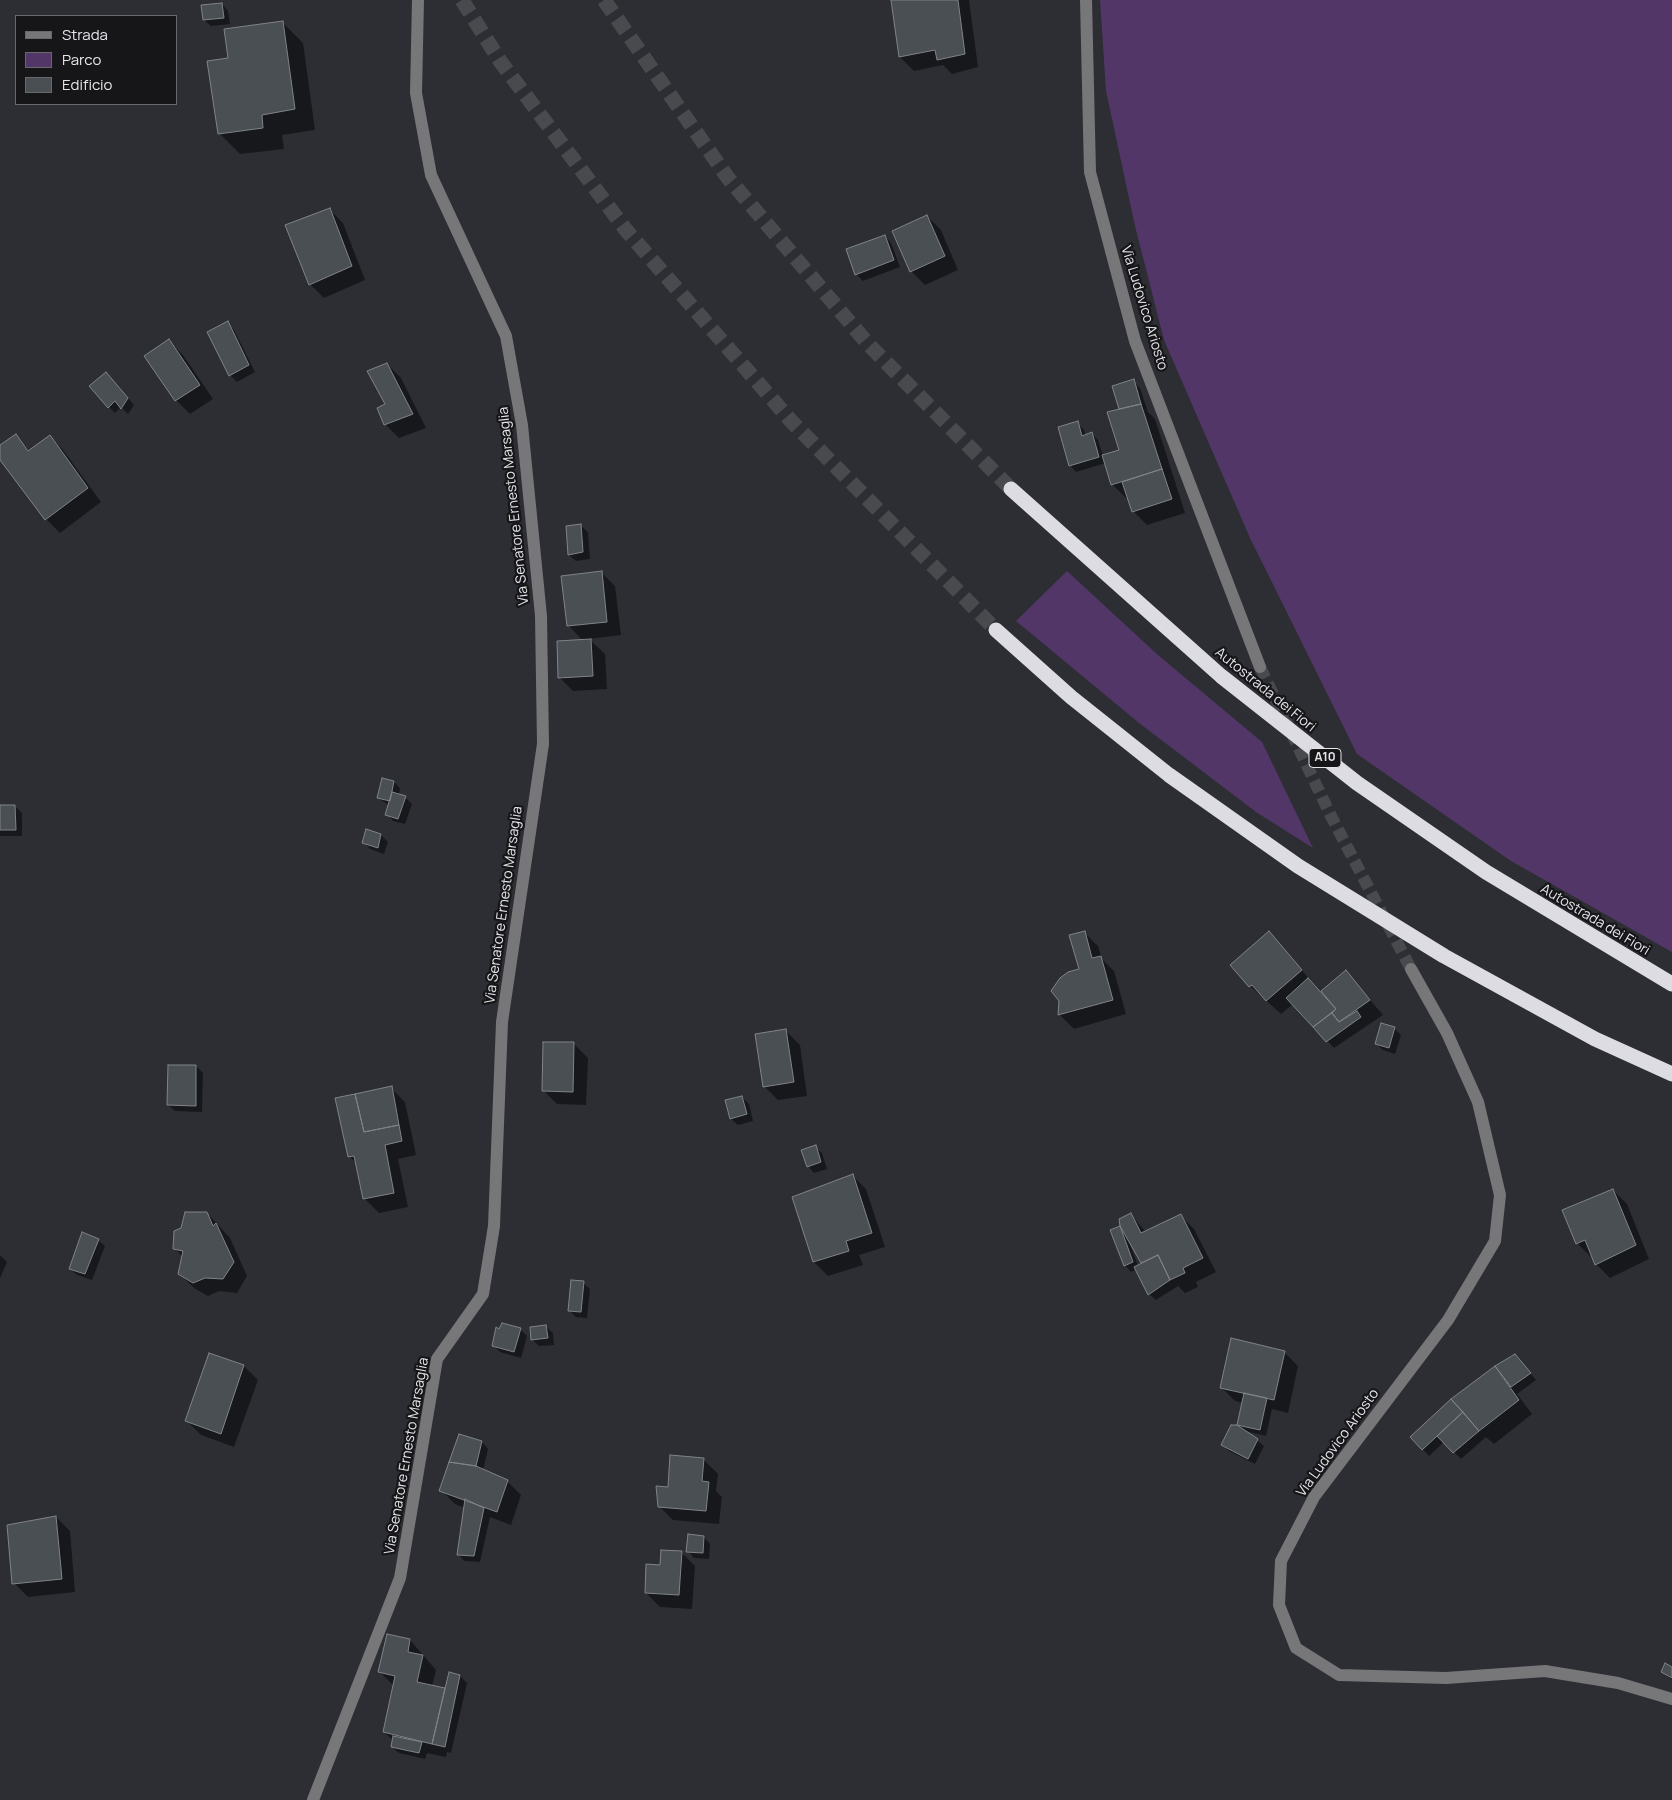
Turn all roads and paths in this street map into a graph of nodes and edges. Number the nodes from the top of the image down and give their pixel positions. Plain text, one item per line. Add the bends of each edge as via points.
1 (418, 0) edge
2 (1086, 0) edge
3 (1011, 489) tunnel mouth
4 (996, 630) tunnel mouth
5 (1260, 667) tunnel mouth
6 (1411, 969) tunnel mouth
7 (1672, 984) edge
8 (1672, 1074) edge
9 (1672, 1699) edge
10 (313, 1800) edge

1 - 10 street, Via Senatore Ernesto Marsaglia via 416,94 431,175 506,336 522,425 541,616 543,744 502,1022 494,1226 483,1294 437,1359 400,1578
2 - 5 street, Via Ludovico Ariosto via 1090,172 1135,341
3 - 7 highway, Autostrada dei Fiori / A10 via 1221,676 1357,783 1486,872
4 - 8 highway via 1071,697 1169,775 1298,866 1444,956 1595,1039
6 - 9 street, Via Ludovico Ariosto via 1447,1033 1478,1102 1500,1196 1495,1241 1448,1320 1314,1497 1281,1561 1279,1605 1296,1648 1339,1675 1446,1678 1545,1671 1618,1683

